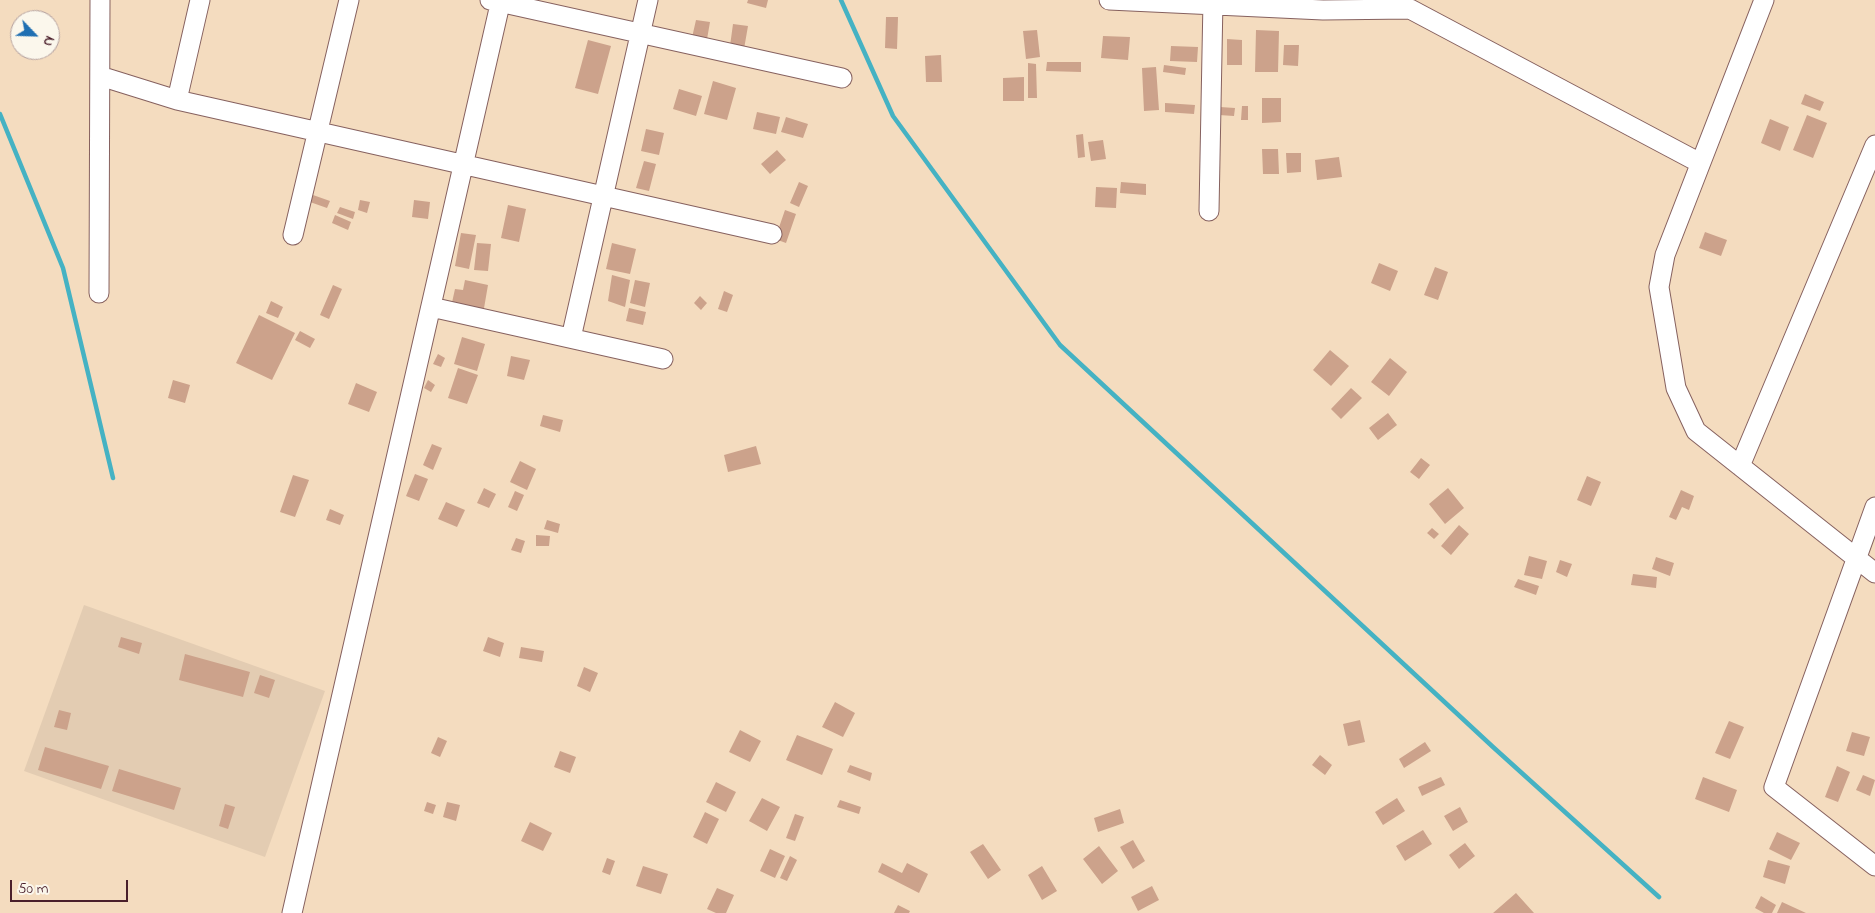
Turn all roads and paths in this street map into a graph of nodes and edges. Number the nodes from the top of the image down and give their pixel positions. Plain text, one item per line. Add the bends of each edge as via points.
1 (100, 0) edge
2 (200, 0) edge
3 (349, 0) edge
4 (648, 0) edge
5 (1109, 0) edge
6 (1764, 0) edge
7 (497, 1) edge
8 (1212, 2) edge
9 (640, 33) junction
10 (100, 76) junction
11 (842, 78) dead end
12 (178, 100) junction
13 (317, 132) junction
14 (1875, 145) edge
15 (463, 164) junction
16 (1700, 164) junction
17 (603, 196) junction
18 (1209, 211) dead end
19 (772, 234) dead end
20 (293, 235) dead end
21 (99, 293) dead end
22 (431, 307) junction
23 (571, 338) junction
24 (663, 359) dead end
25 (1740, 466) junction
26 (1875, 507) edge
27 (1856, 558) junction
28 (1875, 573) edge
29 (1875, 866) edge
30 (292, 913) edge

1 - 10 street
2 - 12 street
3 - 13 street
4 - 9 street
5 - 8 street
6 - 16 street
7 - 9 street
7 - 15 street
8 - 16 street via 1323,10 1410,9
8 - 18 street
9 - 11 street
9 - 17 street
10 - 12 street
10 - 21 street
12 - 13 street
13 - 15 street
13 - 20 street
14 - 25 street
15 - 17 street
15 - 22 street
16 - 25 street via 1665,255 1659,287 1676,388 1696,431
17 - 19 street
17 - 23 street
22 - 23 street
22 - 30 street
23 - 24 street
25 - 27 street
26 - 27 street
27 - 28 street
27 - 29 street via 1774,786

